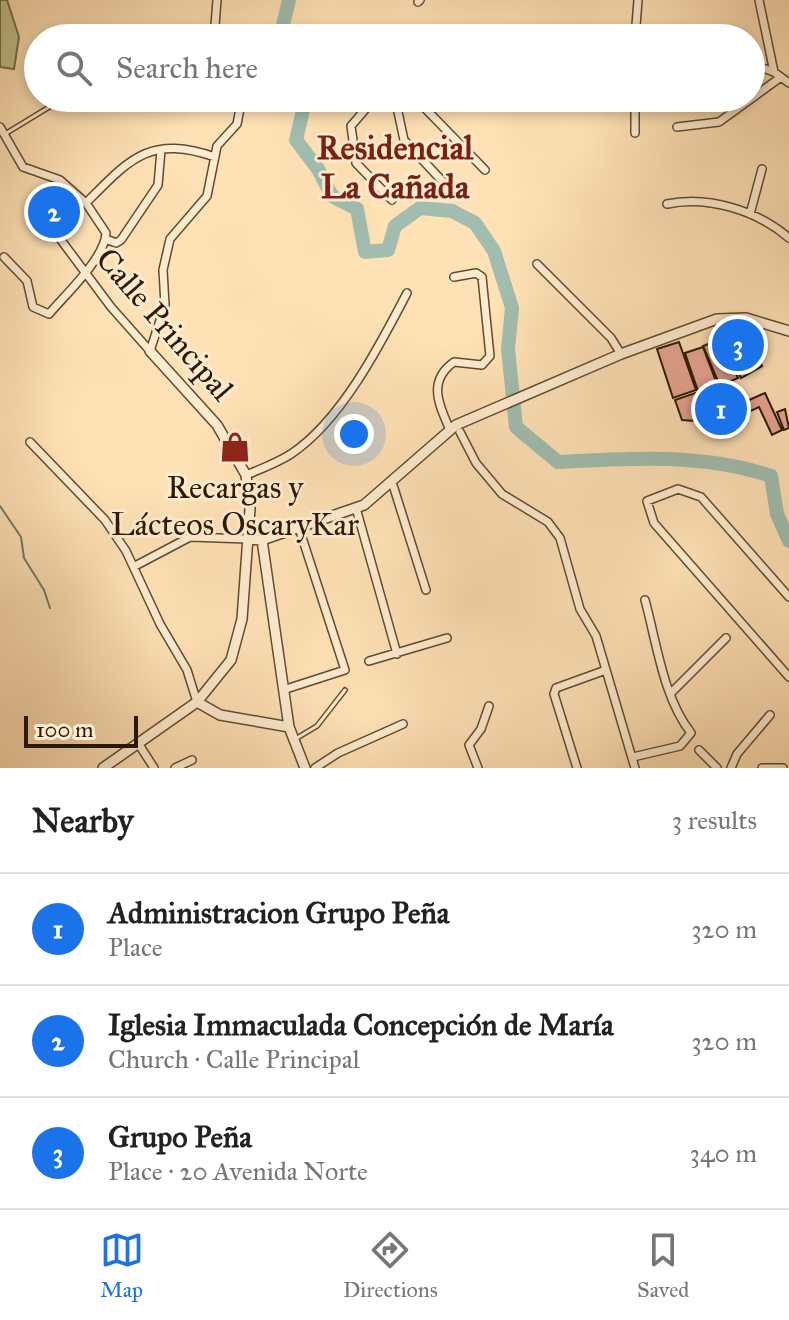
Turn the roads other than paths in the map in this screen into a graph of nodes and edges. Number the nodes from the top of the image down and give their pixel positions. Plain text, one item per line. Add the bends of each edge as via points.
1 (217, 0) edge
2 (638, 0) edge
3 (759, 0) edge
4 (215, 24) edge
5 (636, 24) edge
6 (765, 70) edge
7 (778, 75) junction
8 (789, 83) edge
9 (765, 85) edge
10 (38, 112) edge
11 (239, 112) edge
12 (362, 112) edge
13 (398, 112) edge
14 (429, 112) edge
15 (635, 112) edge
16 (732, 112) edge
17 (677, 127) dead end
18 (2, 131) edge
19 (635, 133) dead end
20 (161, 150) junction
21 (215, 157) junction
22 (762, 169) dead end
23 (485, 170) dead end
24 (444, 183) dead end
25 (392, 200) dead end
26 (86, 203) junction
27 (667, 204) dead end
28 (750, 214) junction
29 (58, 236) dead end
30 (789, 238) edge
31 (106, 239) junction
32 (4, 257) dead end
33 (537, 264) dead end
34 (85, 273) junction
35 (454, 277) dead end
36 (407, 293) dead end
37 (789, 331) edge
38 (150, 351) junction
39 (621, 354) junction
40 (455, 429) junction
41 (30, 442) dead end
42 (246, 475) junction
43 (392, 482) junction
44 (356, 508) junction
45 (299, 528) junction
46 (247, 539) junction
47 (262, 540) junction
48 (135, 566) junction
49 (426, 590) dead end
50 (789, 597) edge
51 (645, 600) dead end
52 (447, 638) dead end
53 (726, 638) dead end
54 (397, 654) junction
55 (369, 661) dead end
56 (606, 670) junction
57 (789, 677) edge
58 (286, 689) junction
59 (345, 690) dead end
60 (670, 694) junction
61 (197, 702) junction
62 (489, 706) dead end
63 (770, 715) dead end
64 (403, 724) dead end
65 (289, 727) junction
66 (293, 740) junction
67 (138, 743) junction
68 (699, 750) dead end
69 (633, 757) junction
70 (192, 760) dead end
71 (116, 764) edge
72 (786, 767) edge
73 (103, 768) edge
74 (154, 768) edge
75 (175, 768) edge
76 (305, 768) edge
77 (315, 768) edge
78 (478, 768) edge
79 (577, 768) edge
80 (635, 768) edge
81 (717, 768) edge
82 (731, 768) edge
83 (762, 768) edge

1 - 4 street
2 - 5 street
3 - 7 street
6 - 7 street
7 - 8 street
7 - 9 street
10 - 18 lane
11 - 21 street
12 - 25 street via 350,131 356,163
13 - 24 street via 404,140
14 - 23 street
15 - 19 street
16 - 17 street via 719,122
18 - 26 street via 23,167 57,178
20 - 21 street via 195,150
20 - 26 street via 136,155
20 - 31 street via 158,185 121,240
21 - 38 street via 207,196 170,239 163,270 165,305
22 - 28 street
26 - 31 street
27 - 28 street via 701,202
28 - 30 street
29 - 34 street, Calle Principal
31 - 34 street
32 - 34 street via 27,281 33,307 49,314
33 - 39 street
34 - 38 street, Calle Principal
35 - 40 street via 482,277 490,356 482,365 454,362 441,375 437,396
36 - 42 street via 376,350 327,419 292,454
37 - 39 street via 746,318 717,319
38 - 42 street, Calle Principal via 217,425
39 - 40 street via 529,391
40 - 43 street
40 - 56 street via 502,494 548,522 560,538 580,609 596,636
41 - 48 street via 105,520
42 - 46 street, Calle Principal
43 - 44 street
43 - 49 street
44 - 45 street
44 - 54 street
45 - 47 street
45 - 58 street via 345,670
46 - 47 street
46 - 48 street via 190,537
46 - 61 street, Calle Principal via 238,643
47 - 58 street
48 - 61 street via 187,670
50 - 57 street via 701,497 678,489 647,501 654,523
51 - 60 street
52 - 54 street
53 - 60 street
54 - 55 street
56 - 69 street
56 - 79 street via 556,688 554,694
58 - 65 street
59 - 66 lane via 317,726
60 - 69 street via 691,733 687,742
61 - 65 street via 246,723
61 - 67 street, Calle Principal
62 - 78 street via 469,745
63 - 82 street
64 - 77 street
65 - 66 street
66 - 76 street
67 - 71 street, Calle Principal
67 - 74 street
68 - 81 street
69 - 80 street
70 - 75 street
71 - 73 street, Calle Principal
72 - 83 street

